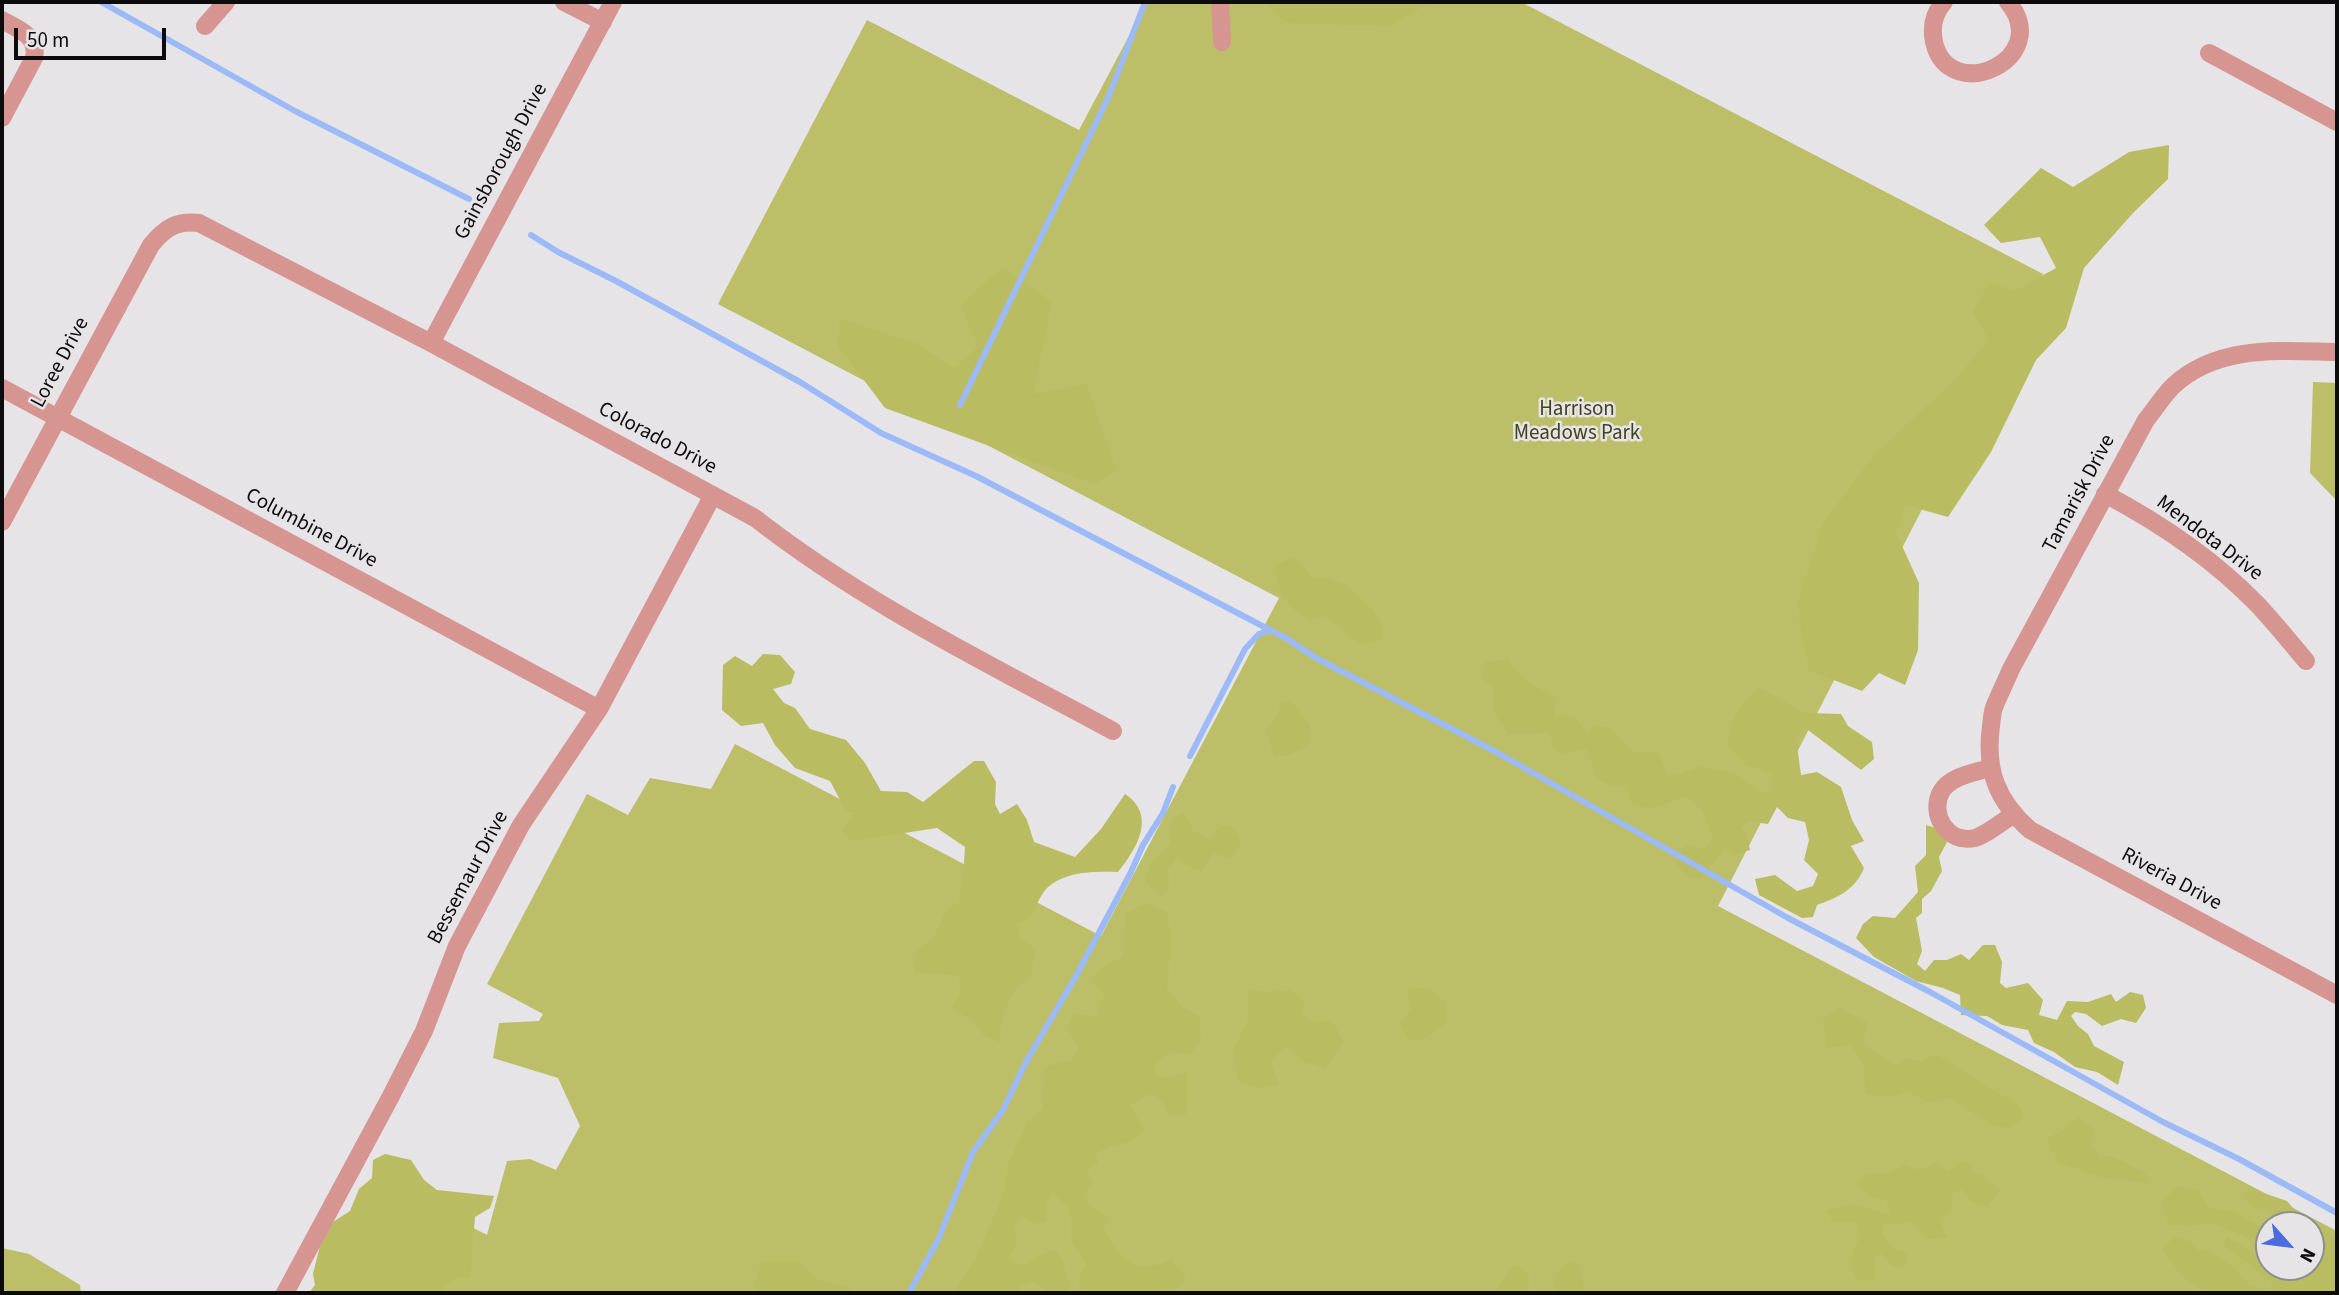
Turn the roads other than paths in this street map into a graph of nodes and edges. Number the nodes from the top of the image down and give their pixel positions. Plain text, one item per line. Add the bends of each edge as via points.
1 (226, 2) edge
2 (564, 2) edge
3 (614, 2) edge
4 (1220, 2) edge
5 (1944, 2) edge
6 (2008, 2) edge
7 (2, 20) edge
8 (603, 22) junction
9 (205, 26) dead end
10 (1222, 42) dead end
11 (2210, 53) dead end
12 (2, 118) edge
13 (2337, 122) edge
14 (165, 229) joint
15 (431, 343) junction
16 (2337, 352) edge
17 (2, 388) edge
18 (57, 419) junction
19 (2105, 494) junction
20 (713, 495) junction
21 (2, 522) edge
22 (2306, 661) dead end
23 (599, 709) junction
24 (1113, 731) dead end
25 (1990, 768) junction
26 (1998, 789) joint
27 (2013, 815) junction
28 (2337, 995) edge
29 (285, 1293) edge

1 - 9 street
2 - 8 street
3 - 8 street, Gainsborough Drive
4 - 10 street
5 - 6 street via 1934,18 1935,46 1953,68 1981,74 1994,70 2014,50 2018,22
7 - 12 street via 25,33 36,49
8 - 15 street, Gainsborough Drive
11 - 13 street
14 - 15 street, Colorado Drive via 186,221 199,223
14 - 18 street, Loree Drive via 151,245
15 - 20 street, Colorado Drive
16 - 19 street, Tamarisk Drive via 2248,352 2197,369 2174,386 2146,419
17 - 18 street, Columbine Drive
18 - 21 street, Loree Drive
18 - 23 street, Columbine Drive
19 - 22 street, Mendota Drive via 2230,578
19 - 25 street, Tamarisk Drive via 1994,707
20 - 23 street, Bessemaur Drive
20 - 24 street, Colorado Drive via 755,518 882,606
23 - 29 street, Bessemaur Drive via 521,825 457,946 424,1031
25 - 26 street, Tamarisk Drive
25 - 27 street via 1959,777 1942,791 1938,805 1941,825 1960,838 1973,838
26 - 27 street, Riveria Drive
27 - 28 street, Riveria Drive via 2052,843

